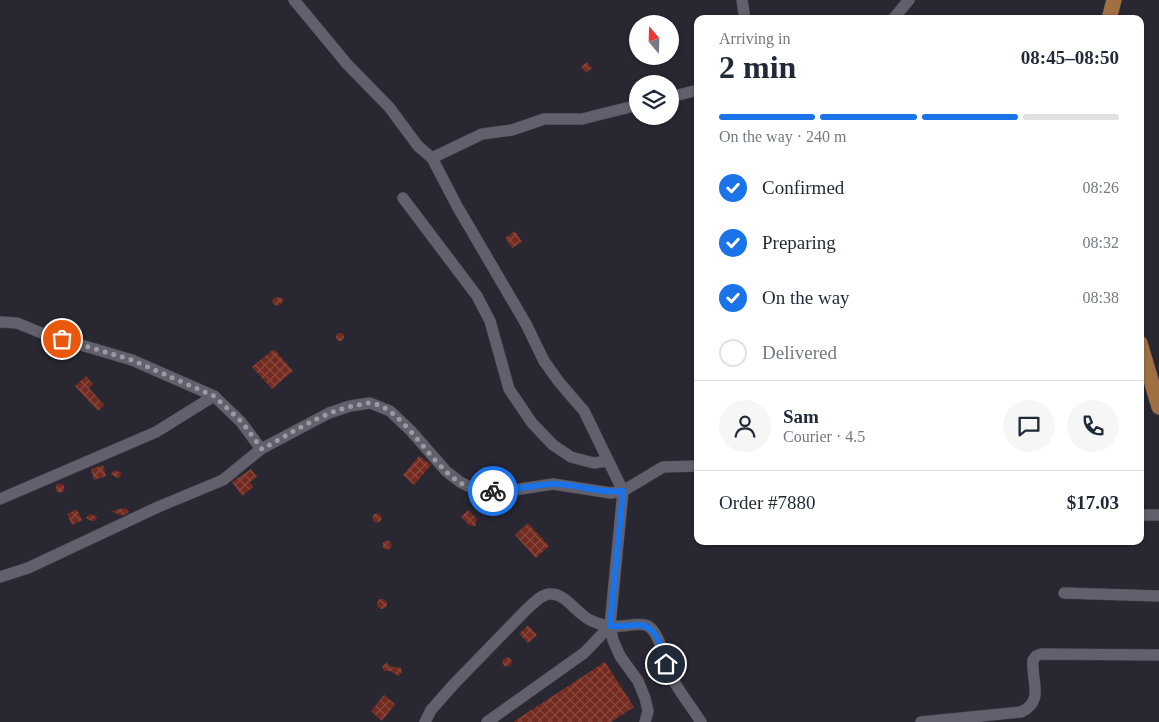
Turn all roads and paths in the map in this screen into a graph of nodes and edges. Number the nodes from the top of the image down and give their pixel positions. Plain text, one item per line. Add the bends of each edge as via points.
1 (294, 0) edge
2 (742, 0) edge
3 (909, 0) edge
4 (1114, 0) edge
5 (744, 15) edge
6 (896, 15) edge
7 (1110, 15) edge
8 (694, 91) edge
9 (679, 95) edge
10 (629, 107) edge
11 (432, 158) junction
12 (403, 198) dead end
13 (0, 322) edge
14 (1144, 356) edge
15 (214, 396) junction
16 (1159, 407) edge
17 (262, 449) junction
18 (607, 461) junction
19 (694, 466) edge
20 (623, 491) junction
21 (0, 499) edge
22 (1144, 515) edge
23 (1159, 515) edge
24 (0, 577) edge
25 (1064, 593) dead end
26 (1159, 596) edge
27 (610, 626) junction
28 (1159, 655) edge
29 (425, 722) edge
30 (488, 722) edge
31 (644, 722) edge
32 (701, 722) edge
33 (922, 722) edge

1 - 11 street via 347,64 389,107 418,146
2 - 5 street
3 - 6 street
4 - 7 main road
8 - 9 street
10 - 11 street via 582,119 544,119 512,130 482,134
11 - 18 street via 544,361 584,411
12 - 18 street via 477,296 490,321 509,389 532,423 553,445 571,457 594,463
13 - 15 street via 17,323 132,360
14 - 16 main road
15 - 17 street via 242,422
15 - 21 street via 156,432
17 - 20 street via 329,413 370,403 390,411 446,471 474,489 514,490 553,484 611,493
17 - 24 street via 223,480 28,568
18 - 20 street
19 - 20 street via 663,467
20 - 27 street
22 - 23 street
25 - 26 street
27 - 29 street via 590,620 560,596 547,594 526,610 454,684
27 - 30 street via 584,653
27 - 31 street via 620,656 638,681 645,698 648,711
27 - 32 street via 648,626 655,634 672,677
28 - 33 street via 1041,654 1033,660 1035,693 1030,707 1021,712

